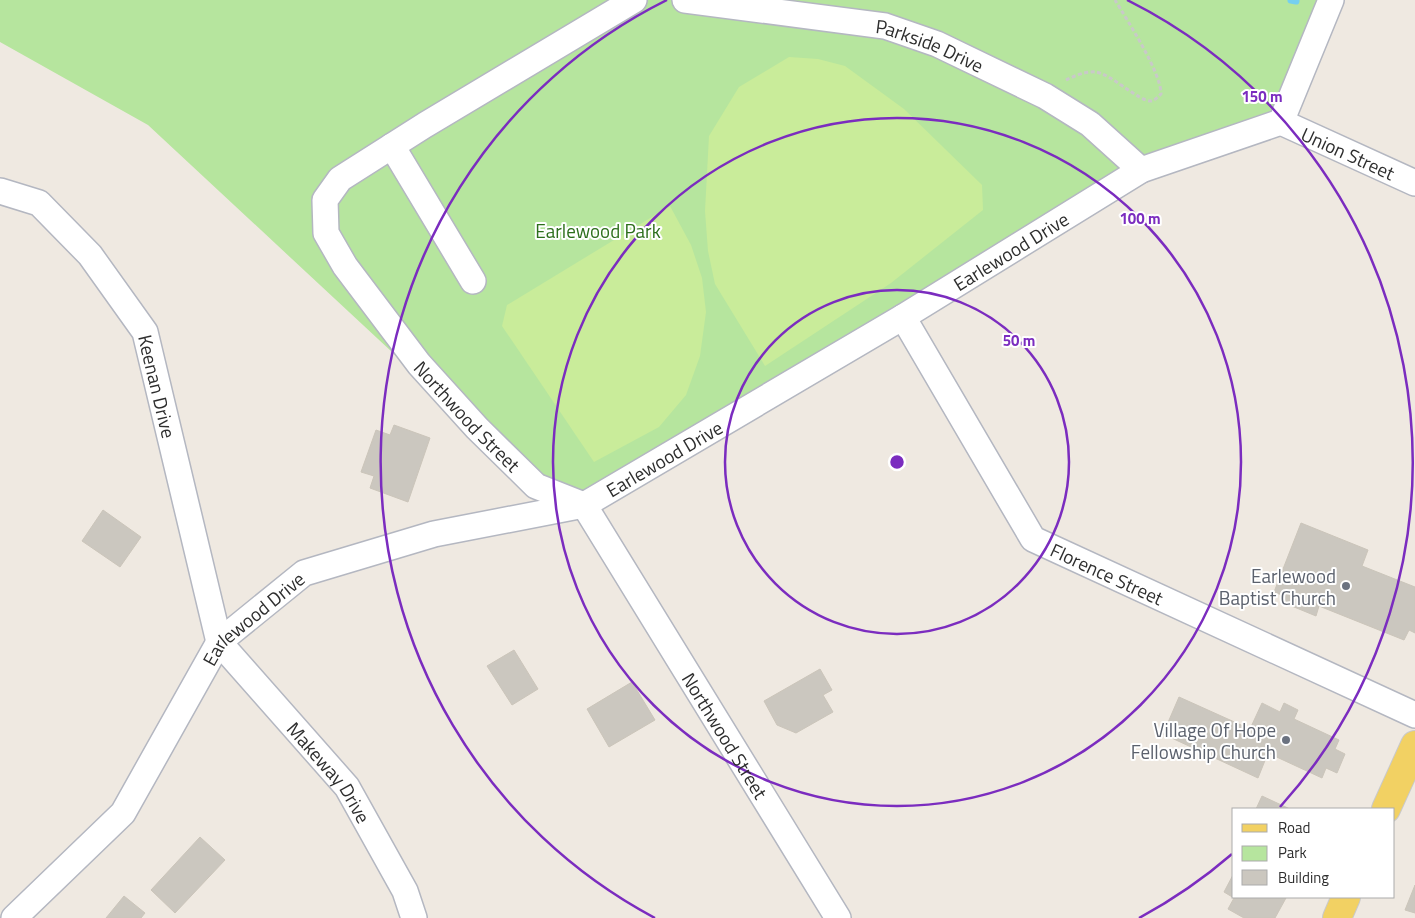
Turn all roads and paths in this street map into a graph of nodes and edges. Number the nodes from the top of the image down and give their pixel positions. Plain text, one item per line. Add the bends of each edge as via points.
1 (634, 0) edge
2 (685, 0) edge
3 (1115, 0) edge
4 (1330, 0) edge
5 (1045, 96) junction
6 (1281, 122) junction
7 (392, 146) junction
8 (1141, 170) junction
9 (1415, 183) edge
10 (0, 191) edge
11 (474, 281) dead end
12 (904, 317) junction
13 (584, 505) junction
14 (218, 642) junction
15 (1415, 715) edge
16 (1415, 746) edge
17 (1386, 808) edge
18 (1346, 898) edge
19 (14, 918) edge
20 (414, 918) edge
21 (838, 918) edge
22 (1337, 918) edge

1 - 7 street, Northwood Street
2 - 5 street, Parkside Drive via 885,26 937,44
3 - 5 path via 1153,66 1161,94 1151,101 1142,98 1096,72 1067,79
4 - 6 street
5 - 8 street, Parkside Drive via 1090,124
6 - 8 street, Earlewood Drive
6 - 9 street, Union Street
7 - 11 street
7 - 13 street, Northwood Street via 340,179 325,200 326,233 346,266 419,364 477,428 536,486
8 - 12 street, Earlewood Drive
10 - 14 street, Keenan Drive via 39,204 90,255 145,332
12 - 13 street, Earlewood Drive
12 - 15 street, Florence Street via 1033,539
13 - 14 street, Earlewood Drive via 434,534 304,573
13 - 21 street, Northwood Street
14 - 19 street, Earlewood Drive via 123,813
14 - 20 street, Makeway Drive via 347,787 405,891
16 - 17 main road
18 - 22 main road

